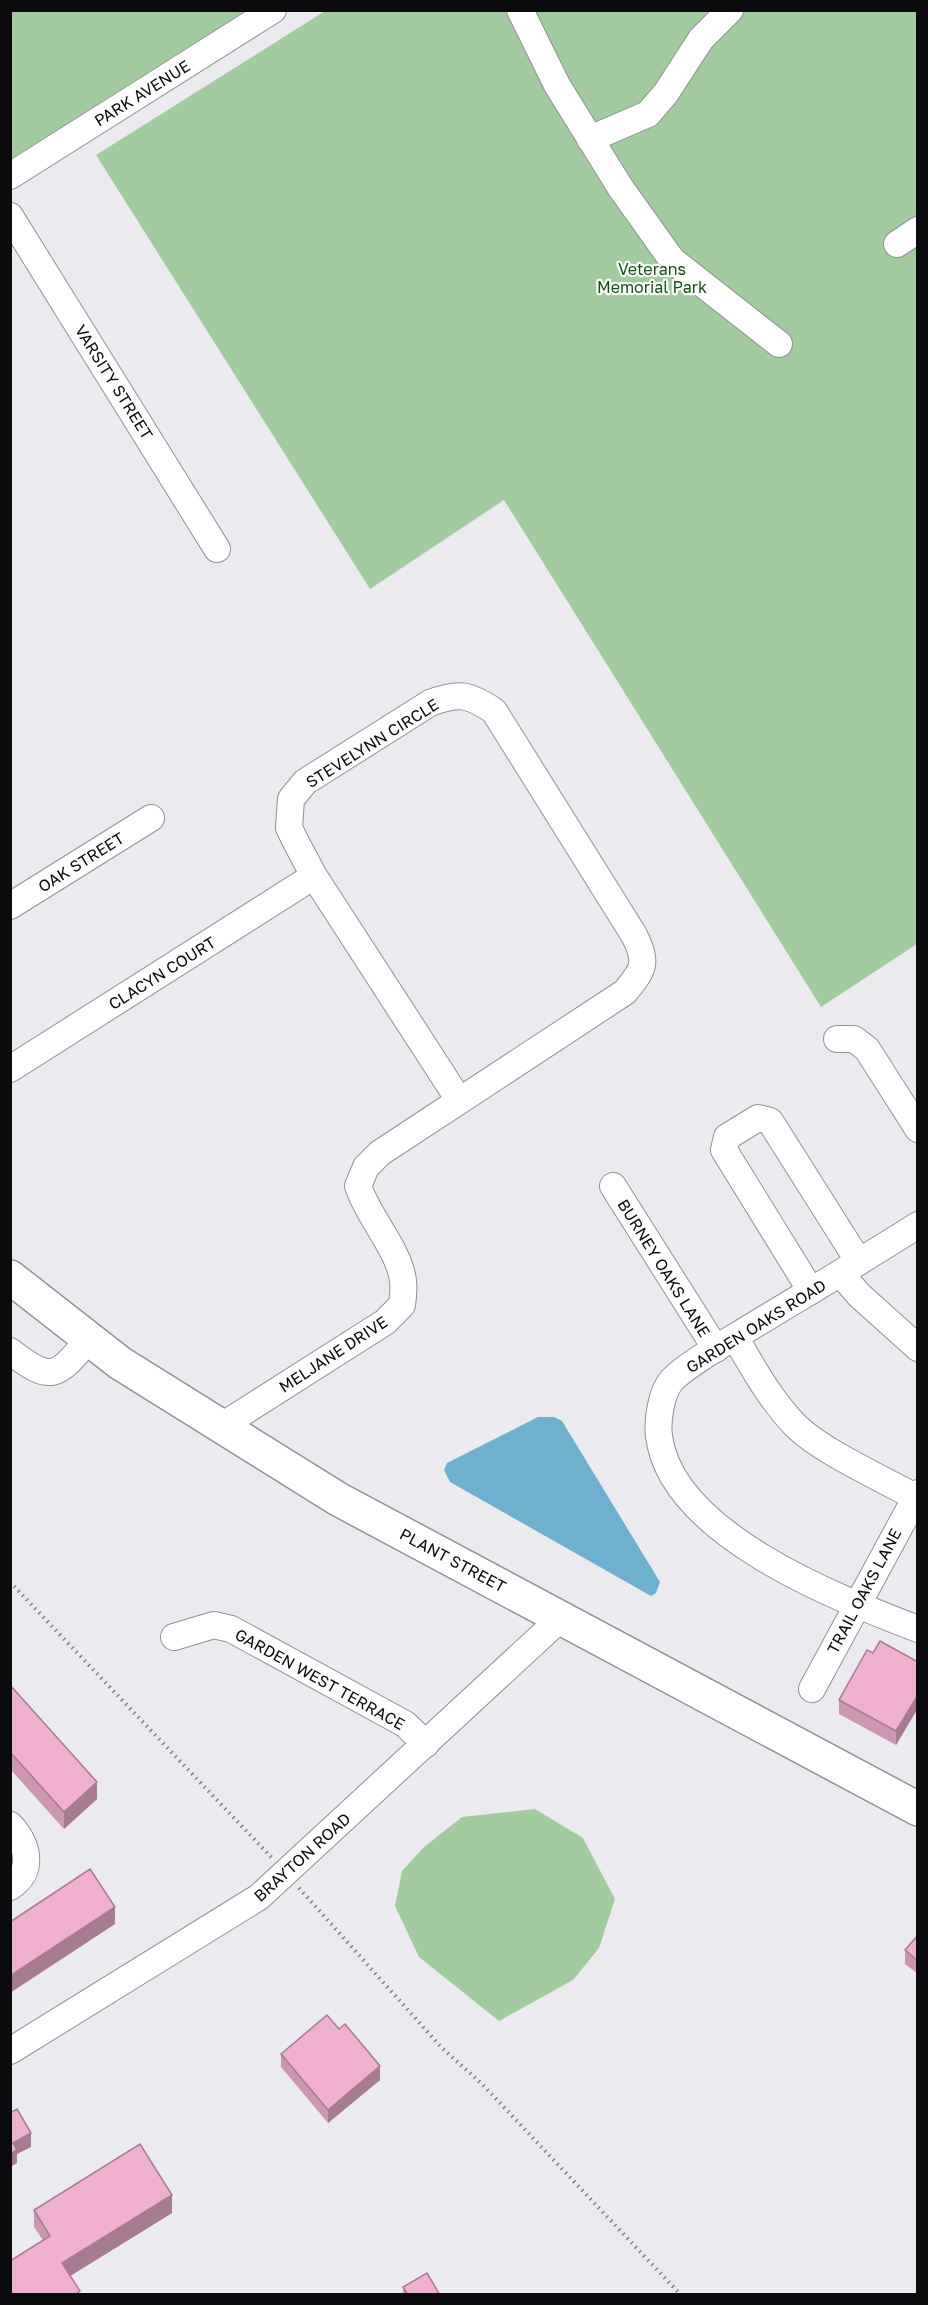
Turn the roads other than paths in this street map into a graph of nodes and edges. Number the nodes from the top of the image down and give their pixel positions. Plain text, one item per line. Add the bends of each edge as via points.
1 (273, 10) edge
2 (520, 10) edge
3 (730, 10) edge
4 (590, 139) junction
5 (10, 176) edge
6 (10, 216) edge
7 (779, 344) dead end
8 (216, 549) dead end
9 (151, 818) dead end
10 (314, 876) junction
11 (10, 906) edge
12 (837, 1039) dead end
13 (10, 1069) edge
14 (459, 1100) junction
15 (918, 1129) edge
16 (613, 1186) dead end
17 (918, 1225) edge
18 (850, 1268) junction
19 (10, 1277) edge
20 (811, 1291) junction
21 (89, 1339) junction
22 (726, 1343) junction
23 (918, 1348) edge
24 (17, 1356) edge
25 (220, 1427) junction
26 (916, 1495) edge
27 (856, 1606) junction
28 (561, 1618) junction
29 (918, 1629) edge
30 (174, 1638) dead end
31 (812, 1689) dead end
32 (426, 1744) junction
33 (918, 1809) edge
34 (10, 1825) edge
35 (10, 1887) edge
36 (10, 2051) edge

1 - 5 street, PARK AVENUE
2 - 4 street via 557,85
3 - 4 street via 701,39 648,114
4 - 7 street via 672,260
6 - 8 street, VARSITY STREET
9 - 11 street, OAK STREET
10 - 13 street, CLACYN COURT
10 - 14 street, STEVELYNN CIRCLE
10 - 14 street, STEVELYNN CIRCLE via 289,828 291,799 305,782 430,703 453,695 475,698 494,711 644,954 641,973 625,992
12 - 15 street via 854,1039 867,1049
14 - 25 street, MELJANE DRIVE via 380,1153 366,1167 358,1186 364,1205 397,1261 403,1280 402,1305 384,1322
16 - 22 street, BURNEY OAKS LANE
17 - 18 street, GARDEN OAKS ROAD
18 - 20 street, GARDEN OAKS ROAD
18 - 20 street via 770,1121 758,1118 727,1137 724,1150
18 - 23 street via 859,1295
19 - 21 main road, PLANT STREET
20 - 22 street, GARDEN OAKS ROAD
21 - 24 street via 65,1366 46,1374
21 - 25 main road, PLANT STREET
22 - 26 street, BURNEY OAKS LANE via 797,1426 818,1442
22 - 27 street, GARDEN OAKS ROAD via 671,1381 657,1420 661,1457 685,1496 749,1551
25 - 28 main road, PLANT STREET via 338,1499
26 - 27 street, TRAIL OAKS LANE
27 - 29 street, GARDEN OAKS ROAD
27 - 31 street, TRAIL OAKS LANE
28 - 32 street, BRAYTON ROAD
28 - 33 main road, PLANT STREET
30 - 32 street, GARDEN WEST TERRACE via 214,1625 231,1629 405,1724
32 - 36 street, BRAYTON ROAD via 243,1909
34 - 35 street via 26,1849 27,1866 20,1881

